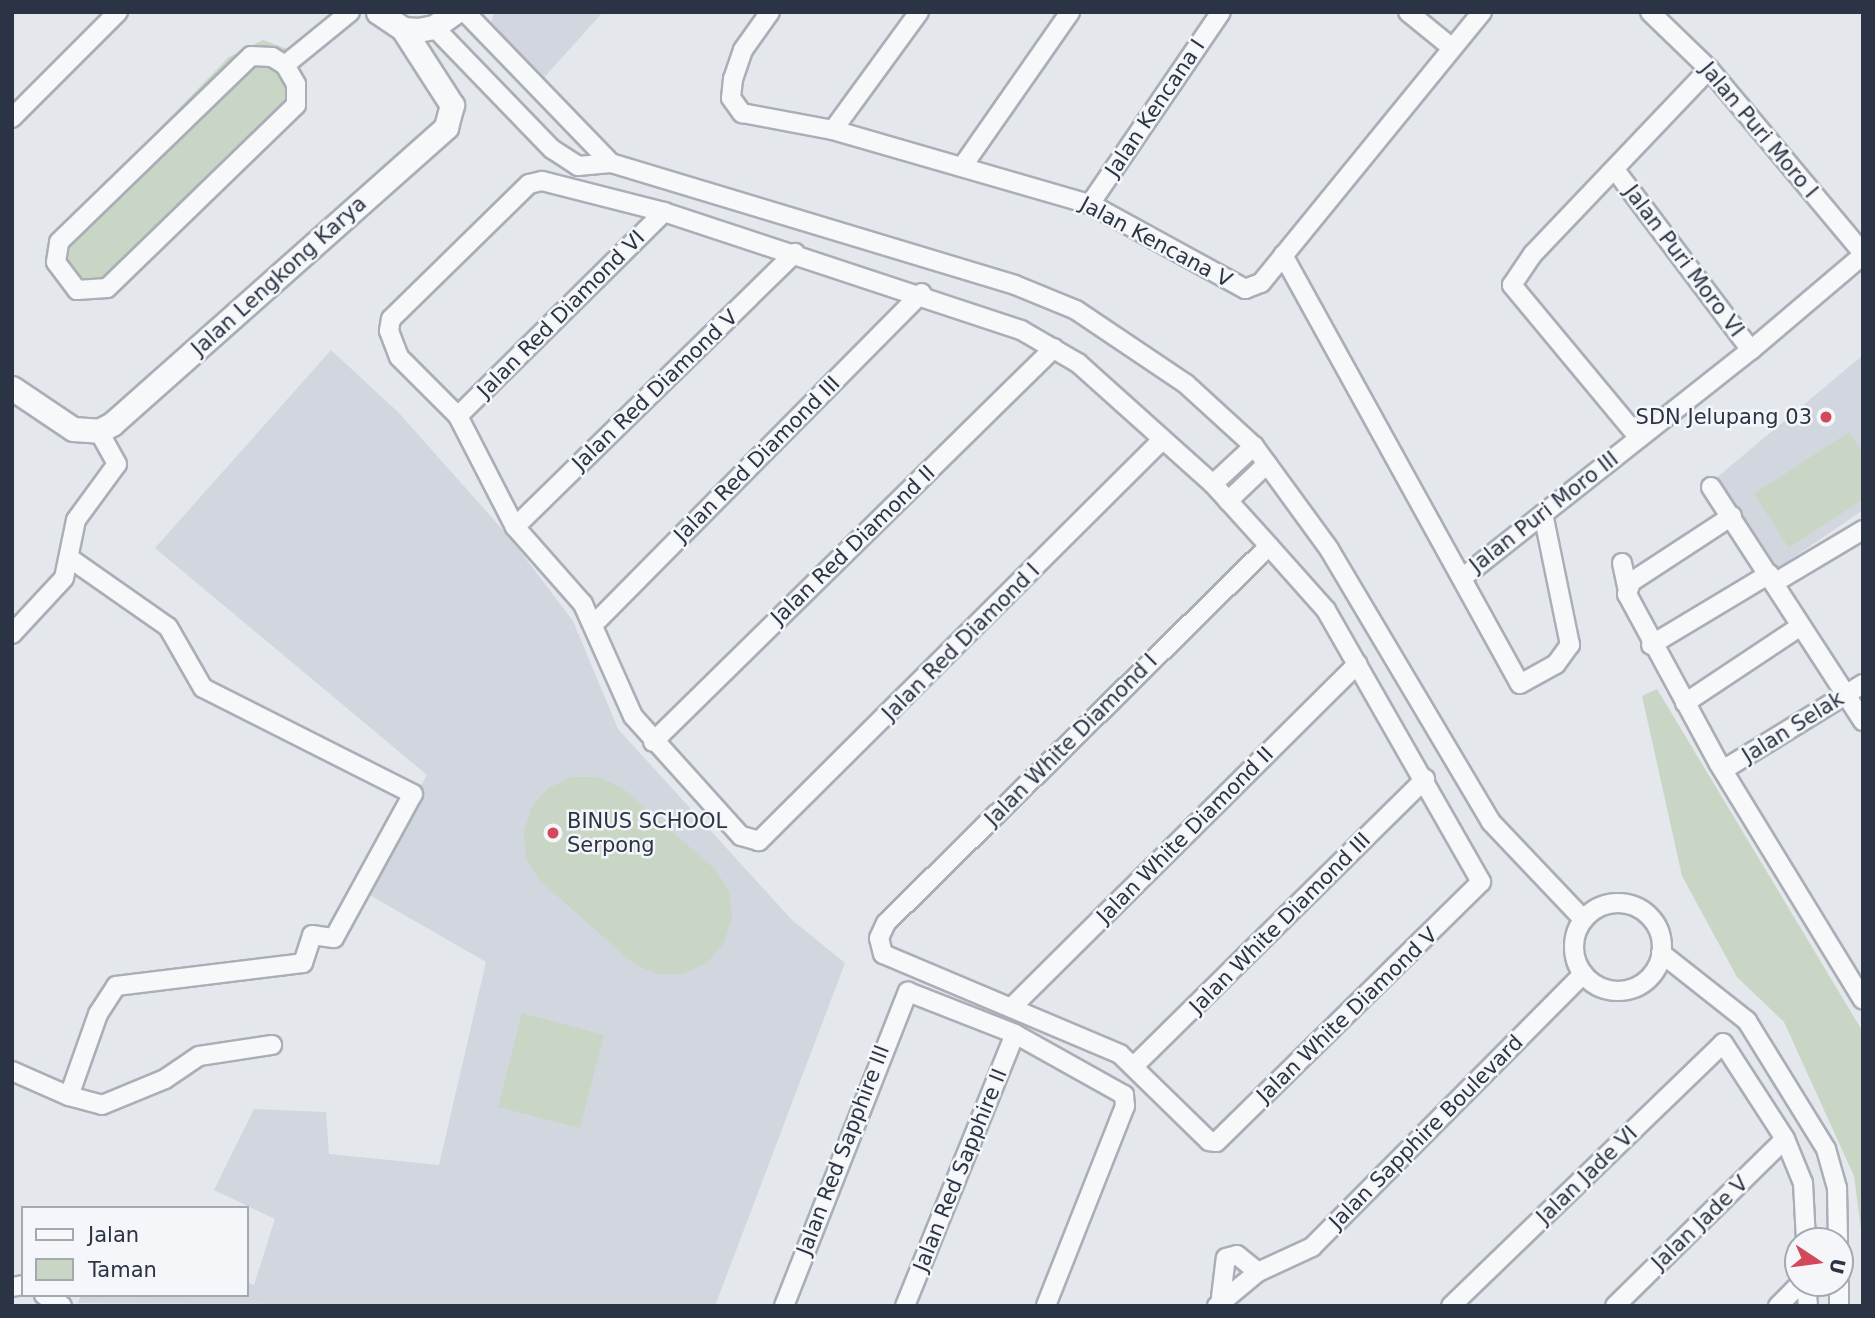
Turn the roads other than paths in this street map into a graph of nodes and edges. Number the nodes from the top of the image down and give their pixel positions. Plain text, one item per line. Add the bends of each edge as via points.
1 (118, 12) edge
2 (350, 12) edge
3 (377, 12) edge
4 (455, 12) edge
5 (465, 12) edge
6 (771, 12) edge
7 (919, 12) edge
8 (1070, 12) edge
9 (1221, 12) edge
10 (1408, 12) edge
11 (1482, 12) edge
12 (1650, 12) edge
13 (434, 27) junction
14 (402, 29) junction
15 (1451, 47) junction
16 (285, 65) junction
17 (1709, 69) junction
18 (537, 86) junction
19 (512, 108) junction
20 (12, 118) edge
21 (833, 131) junction
22 (611, 163) junction
23 (962, 167) junction
24 (1616, 171) junction
25 (1090, 204) junction
26 (664, 212) junction
27 (795, 253) junction
28 (1283, 255) junction
29 (1860, 256) edge
30 (921, 293) junction
31 (1054, 348) junction
32 (1751, 350) junction
33 (12, 388) edge
34 (458, 416) junction
35 (99, 431) junction
36 (1639, 438) junction
37 (1162, 440) junction
38 (1254, 446) junction
39 (1267, 464) junction
40 (1213, 484) junction
41 (1711, 487) dead end
42 (1228, 501) junction
43 (1543, 514) junction
44 (1732, 516) junction
45 (516, 527) junction
46 (1863, 530) edge
47 (1269, 546) junction
48 (71, 559) junction
49 (1622, 563) dead end
50 (1462, 578) junction
51 (1772, 578) junction
52 (1627, 587) junction
53 (593, 625) junction
54 (1801, 626) junction
55 (12, 634) edge
56 (1651, 645) junction
57 (1358, 664) junction
58 (1863, 684) edge
59 (1846, 694) junction
60 (1685, 703) junction
61 (1863, 721) edge
62 (653, 742) junction
63 (1723, 770) junction
64 (1425, 779) junction
65 (1583, 919) junction
66 (1661, 953) junction
67 (1583, 974) junction
68 (1863, 1000) edge
69 (1012, 1007) junction
70 (1015, 1034) junction
71 (272, 1045) dead end
72 (1135, 1066) junction
73 (12, 1071) edge
74 (69, 1096) junction
75 (1785, 1139) junction
76 (1805, 1227) edge
77 (1838, 1227) edge
78 (1258, 1272) junction
79 (1219, 1301) edge
80 (784, 1306) edge
81 (905, 1306) edge
82 (1046, 1306) edge
83 (1451, 1306) edge
84 (1615, 1306) edge

1 - 20 street
2 - 16 street
3 - 14 street
4 - 13 street
5 - 18 street
6 - 21 street, Jalan Kencana V via 743,50 733,79 734,106 742,113
7 - 21 street
8 - 23 street
9 - 25 street, Jalan Kencana I
10 - 15 street
11 - 15 street, Jalan Kencana V
12 - 17 street, Jalan Puri Moro I
13 - 14 street
13 - 19 street
14 - 35 street, Jalan Lengkong Karya via 452,106 446,127
15 - 28 street, Jalan Kencana V
16 - 16 street via 296,85 296,105 107,288 87,293 71,284 56,262 59,242 242,61 272,57
17 - 24 street
17 - 29 street, Jalan Puri Moro I
18 - 19 street
18 - 22 street
19 - 22 street via 554,151 579,166
21 - 23 street, Jalan Kencana V
22 - 38 street via 1014,285 1076,310 1186,384
23 - 25 street, Jalan Kencana V
24 - 32 street, Jalan Puri Moro VI
24 - 36 street via 1533,254 1512,285
25 - 28 street, Jalan Kencana V via 1245,289 1261,283
26 - 27 street
26 - 34 street, Jalan Red Diamond VI
26 - 34 street via 542,181 529,184 391,319 392,344
27 - 30 street
27 - 45 street, Jalan Red Diamond V
28 - 50 street
29 - 32 street, Jalan Puri Moro III
30 - 31 street
30 - 53 street, Jalan Red Diamond III
31 - 37 street via 1078,363
31 - 62 street, Jalan Red Diamond II
32 - 36 street, Jalan Puri Moro III
33 - 35 street via 73,429
34 - 45 street
35 - 48 street via 117,464 76,520
36 - 43 street, Jalan Puri Moro III
37 - 40 street
37 - 62 street, Jalan Red Diamond I via 758,841 741,836
38 - 39 street
38 - 40 street
39 - 42 street
39 - 65 street via 1329,550 1491,822
40 - 42 street
41 - 44 street
42 - 47 street
43 - 50 street, Jalan Puri Moro III
43 - 50 street via 1570,645 1556,664 1520,684
44 - 51 street
44 - 52 street
45 - 53 street via 583,604
46 - 51 street
47 - 57 street via 1326,610
47 - 69 street, Jalan White Diamond I via 886,923 879,938 883,954
48 - 55 street via 64,578
48 - 74 street via 168,627 203,688 413,794 334,938 312,935 301,963 116,986 98,1014
49 - 52 street
51 - 54 street
51 - 56 street
52 - 56 street
53 - 62 street via 618,689
54 - 59 street
54 - 60 street
56 - 60 street
57 - 64 street
57 - 69 street, Jalan White Diamond II
58 - 59 street, Jalan Selak
59 - 61 street
59 - 63 street, Jalan Selak
60 - 63 street
63 - 68 street
64 - 72 street, Jalan White Diamond III
64 - 72 street, Jalan White Diamond V via 1481,882 1226,1132 1209,1141
65 - 66 street via 1607,904 1635,906 1656,925
65 - 67 street via 1574,947
66 - 67 street via 1657,967 1636,987 1607,990
66 - 77 street via 1747,1021 1826,1149 1837,1188
67 - 78 street, Jalan Sapphire Boulevard via 1312,1247
69 - 72 street via 1102,1044
70 - 80 street, Jalan Red Sapphire III via 913,992 904,995
70 - 81 street, Jalan Red Sapphire II
70 - 82 street via 1087,1072 1125,1100
71 - 74 street via 199,1056 165,1079 102,1105
73 - 74 street
75 - 76 street via 1803,1183
75 - 83 street, Jalan Jade VI via 1723,1043
75 - 84 street, Jalan Jade V
78 - 79 street, Jalan Sapphire Boulevard
78 - 79 street, Jalan Sapphire Boulevard via 1237,1255 1226,1258

